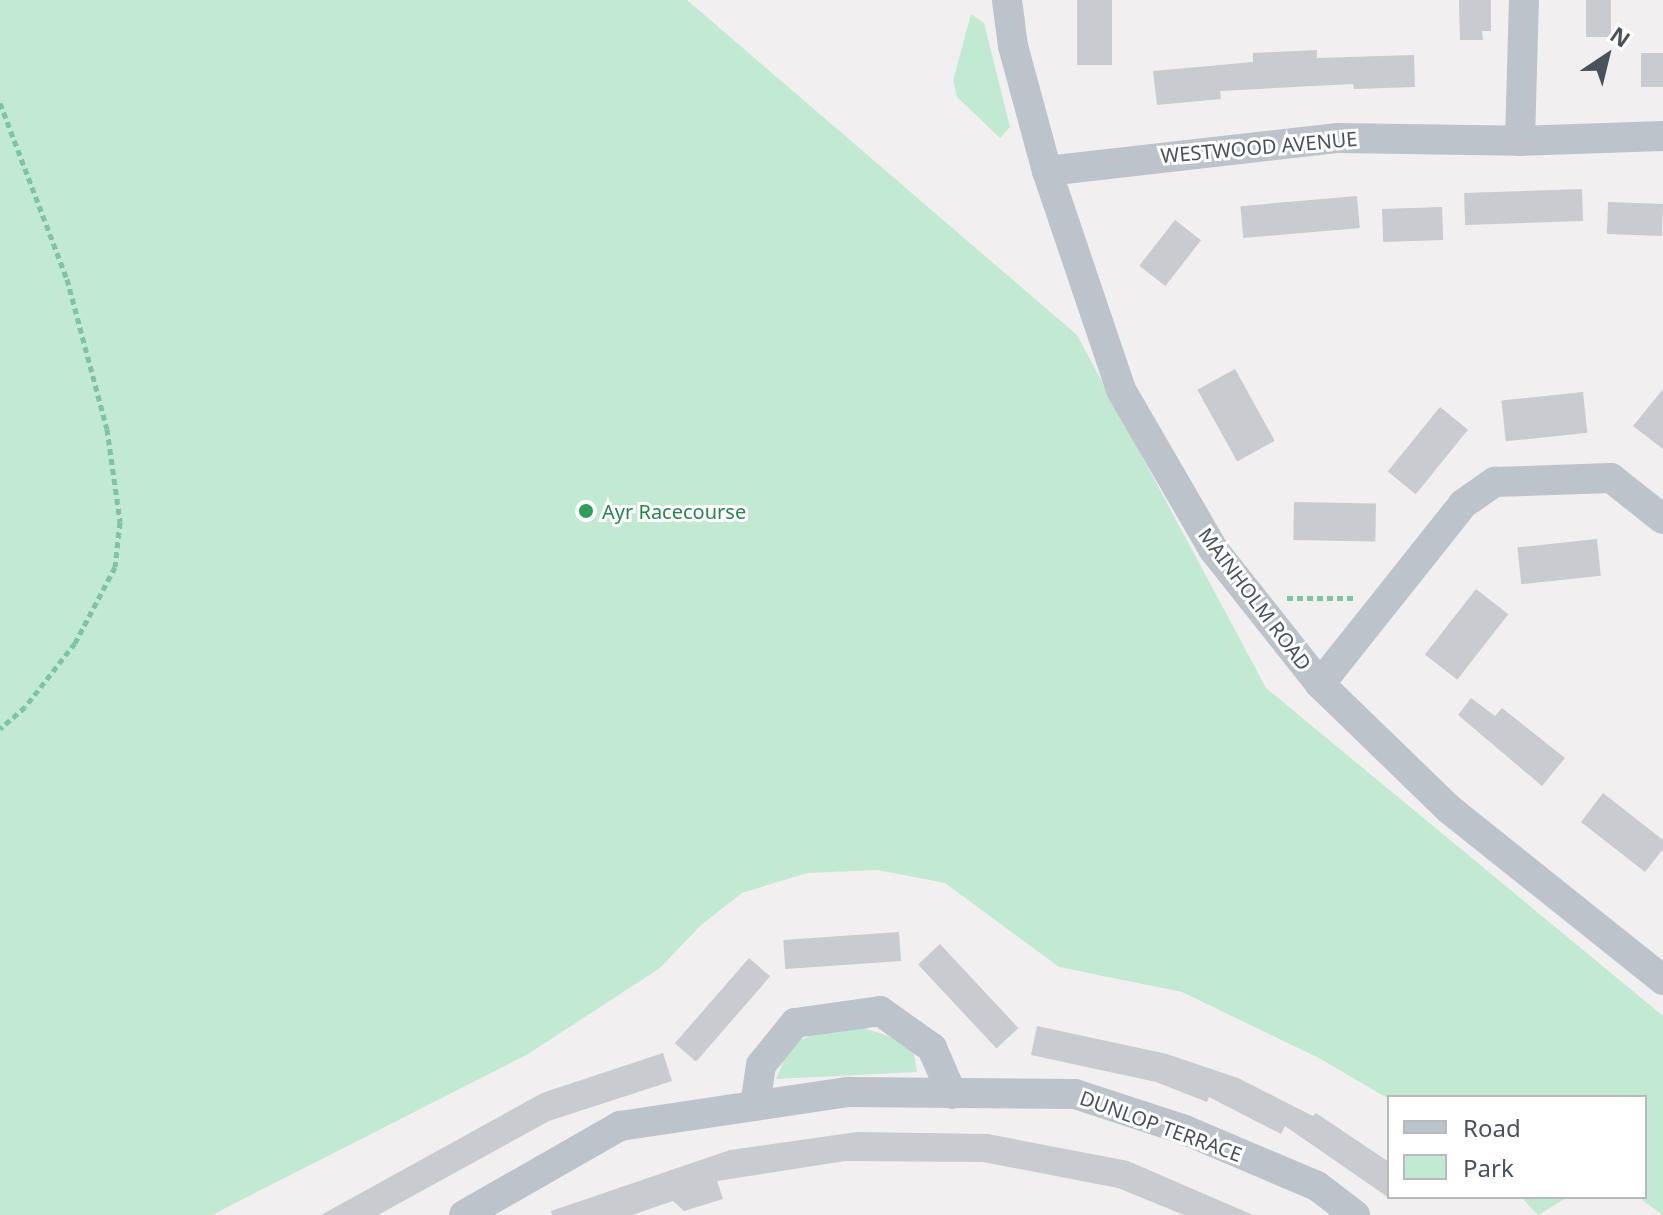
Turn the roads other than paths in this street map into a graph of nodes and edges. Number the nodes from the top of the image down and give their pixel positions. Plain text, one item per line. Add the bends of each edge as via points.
1 (1007, 0) edge
2 (1524, 0) edge
3 (1663, 136) edge
4 (1520, 141) junction
5 (1047, 171) junction
6 (1663, 519) edge
7 (1320, 684) junction
8 (1663, 980) edge
9 (952, 1094) junction
10 (755, 1106) junction
11 (464, 1215) edge
12 (1355, 1215) edge

1 - 5 street, MAINHOLM ROAD via 1013,46
2 - 4 street
3 - 4 street, WESTWOOD AVENUE
4 - 5 street, WESTWOOD AVENUE via 1338,138
5 - 7 street, MAINHOLM ROAD via 1121,390 1213,549
6 - 7 street via 1611,478 1495,482 1463,504
7 - 8 street, MAINHOLM ROAD via 1449,809
9 - 10 street, DUNLOP TERRACE via 848,1092
9 - 10 street via 932,1048 880,1011 795,1023 761,1065
9 - 12 street, DUNLOP TERRACE via 1075,1094 1185,1130 1317,1186
10 - 11 street, DUNLOP TERRACE via 620,1126

